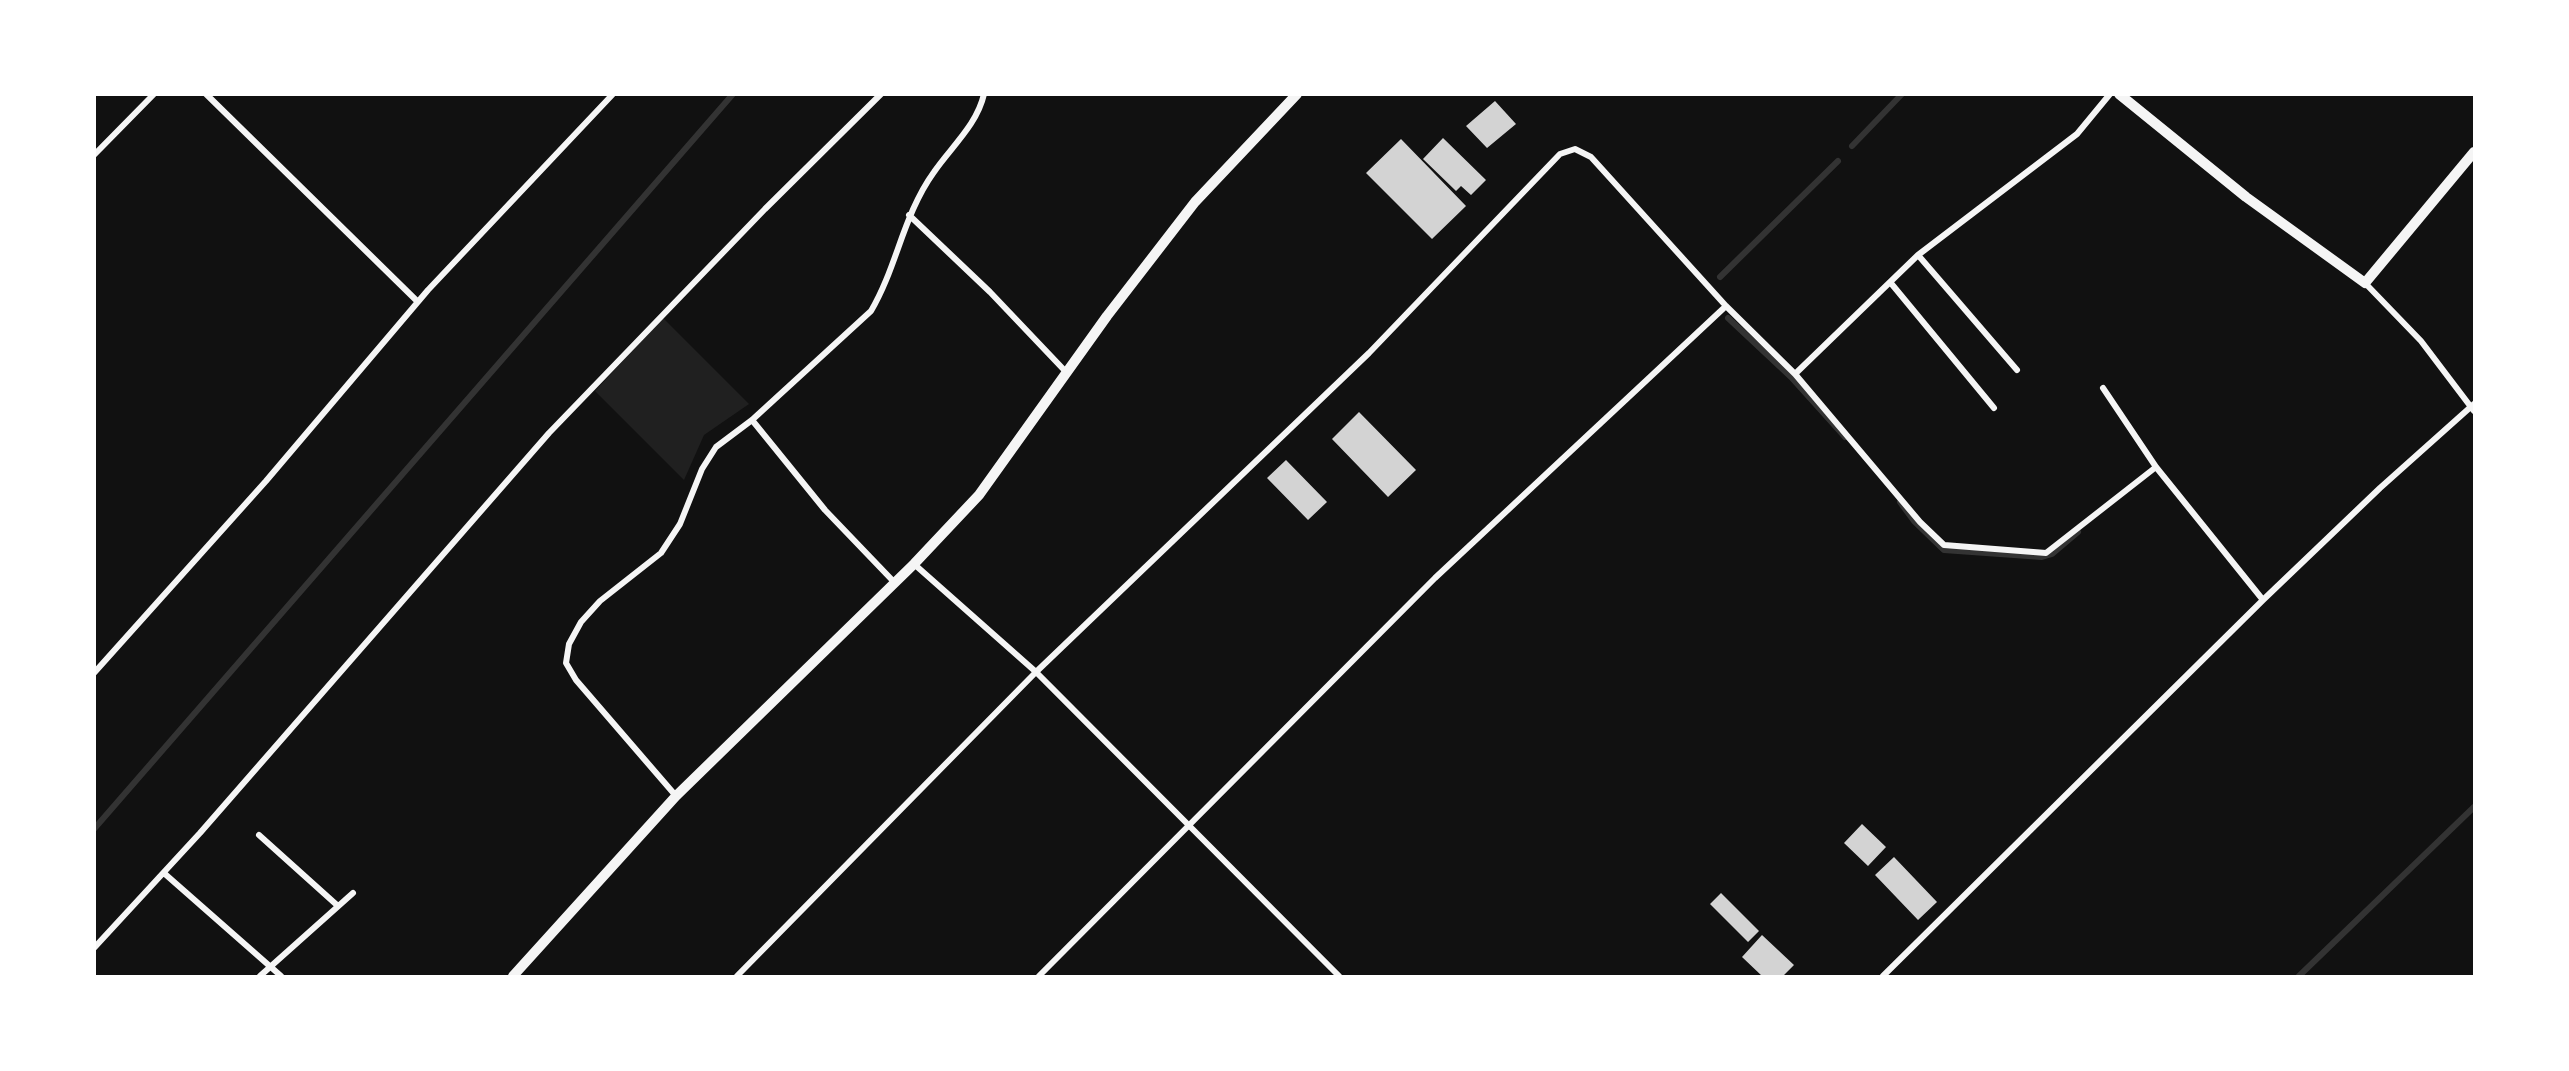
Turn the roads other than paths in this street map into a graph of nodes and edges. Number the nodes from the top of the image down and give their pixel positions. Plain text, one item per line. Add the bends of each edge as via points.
1 (153, 94) edge
2 (206, 94) edge
3 (613, 94) edge
4 (881, 94) edge
5 (984, 94) edge
6 (1297, 94) edge
7 (2110, 94) edge
8 (2119, 94) edge
9 (2475, 152) edge
10 (94, 155) edge
11 (909, 215) junction
12 (1918, 255) junction
13 (1890, 282) junction
14 (2365, 283) junction
15 (418, 302) junction
16 (1726, 306) junction
17 (2017, 370) dead end
18 (1066, 373) junction
19 (1795, 374) junction
20 (2103, 388) dead end
21 (2473, 407) edge
22 (1994, 408) dead end
23 (752, 420) junction
24 (2156, 467) junction
25 (914, 564) junction
26 (895, 583) junction
27 (2263, 600) junction
28 (1036, 672) junction
29 (94, 674) edge
30 (676, 796) junction
31 (1191, 826) junction
32 (259, 835) dead end
33 (165, 874) junction
34 (353, 893) dead end
35 (338, 906) junction
36 (94, 948) edge
37 (269, 966) junction
38 (260, 976) edge
39 (281, 976) edge
40 (513, 976) edge
41 (737, 976) edge
42 (1039, 976) edge
43 (1340, 976) edge
44 (1883, 976) edge

1 - 10 street
2 - 15 street
3 - 15 street
4 - 33 street via 549,433
5 - 11 street via 968,129 933,173
6 - 18 street via 1195,202
7 - 12 street via 2077,135
8 - 14 street via 2246,197
9 - 14 street
11 - 18 street via 990,292
11 - 23 street via 882,292 871,311
12 - 13 street
12 - 17 street
13 - 19 street
13 - 22 street
14 - 21 street via 2421,340
15 - 29 street
16 - 19 street
16 - 28 street via 1591,157 1575,149 1560,154 1369,353
16 - 31 street via 1435,578
18 - 25 street via 979,495
19 - 24 street via 1944,545 2046,553
20 - 24 street
21 - 27 street
23 - 26 street via 825,510
23 - 30 street via 716,447 702,469 680,524 661,553 600,601 581,622 569,644 566,663 576,680
24 - 27 street
25 - 26 street
25 - 28 street
26 - 30 street
27 - 44 street
28 - 31 street
28 - 41 street
30 - 40 street
31 - 42 street
31 - 43 street
32 - 35 street
33 - 36 street
33 - 37 street
34 - 35 street
35 - 37 street
37 - 38 street
37 - 39 street

